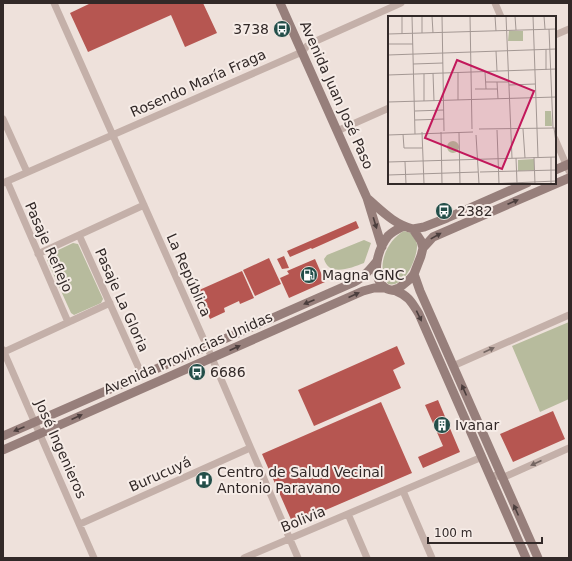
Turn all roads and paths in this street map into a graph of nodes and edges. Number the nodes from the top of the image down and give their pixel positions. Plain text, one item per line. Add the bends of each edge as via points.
1 (54, 3) edge
2 (280, 3) edge
3 (401, 3) edge
4 (495, 3) edge
5 (501, 16) edge
6 (569, 29) edge
7 (556, 35) edge
8 (302, 52) junction
9 (388, 108) edge
10 (3, 119) edge
11 (338, 131) junction
12 (113, 135) junction
13 (556, 141) edge
14 (568, 167) edge
15 (556, 170) edge
16 (27, 172) junction
17 (569, 178) edge
18 (5, 182) edge
19 (525, 184) edge
20 (555, 184) edge
21 (556, 184) edge
22 (367, 198) junction
23 (144, 205) junction
24 (404, 226) junction
25 (414, 229) junction
26 (79, 235) junction
27 (382, 247) junction
28 (423, 248) junction
29 (38, 254) junction
30 (377, 261) junction
31 (414, 274) junction
32 (389, 289) junction
33 (110, 303) junction
34 (569, 315) edge
35 (68, 322) junction
36 (207, 347) junction
37 (4, 351) edge
38 (212, 358) junction
39 (453, 366) junction
40 (142, 375) junction
41 (35, 422) junction
42 (40, 434) junction
43 (3, 436) edge
44 (250, 448) junction
45 (569, 448) edge
46 (3, 450) edge
47 (482, 457) junction
48 (491, 477) junction
49 (502, 478) junction
50 (403, 490) junction
51 (348, 514) junction
52 (80, 524) junction
53 (289, 538) junction
54 (94, 558) edge
55 (244, 558) edge
56 (298, 558) edge
57 (367, 558) edge
58 (432, 558) edge
59 (526, 558) edge
60 (538, 558) edge

1 - 12 street, La República
2 - 8 main road, Avenida Juan José Paso
3 - 8 street, Rosendo María Fraga via 316,41
4 - 5 street
6 - 7 street
8 - 11 main road, Avenida Juan José Paso
8 - 12 street, Rosendo María Fraga
9 - 11 street
10 - 16 street
11 - 22 main road, Avenida Juan José Paso
12 - 16 street, Rosendo María Fraga
12 - 23 street, La República
13 - 14 street
14 - 15 main road
16 - 18 street, Rosendo María Fraga
21 -> 17 main road
18 - 29 street, Pasaje Reflejo
19 - 25 main road via 447,218
28 -> 20 main road via 433,237
22 - 24 main road, Avenida Juan José Paso via 389,218
22 -> 27 main road, Avenida Juan José Paso
23 - 26 street
23 - 36 street, La República
24 - 25 main road
24 - 27 main road via 395,230
25 - 28 main road
26 - 29 street
26 - 33 street, Pasaje La Gloria
27 - 30 main road
28 - 31 main road
29 - 35 street, Pasaje Reflejo
30 - 32 main road via 377,276
30 -> 36 main road, Avenida Provincias Unidas via 359,280
31 - 32 main road via 405,284
31 - 39 main road
38 -> 32 main road, Avenida Provincias Unidas via 363,291 374,288
32 -> 47 main road via 404,294 419,314
33 - 35 street
33 - 40 street, Pasaje La Gloria
39 -> 34 street
35 - 37 street
36 - 38 street, La República
36 - 40 main road, Avenida Provincias Unidas
37 - 41 street, José Ingenieros
42 -> 38 main road, Avenida Provincias Unidas
38 - 44 street, La República
49 -> 39 main road
40 - 41 main road, Avenida Provincias Unidas
41 - 42 street, José Ingenieros
41 -> 43 main road, Avenida Provincias Unidas
42 - 46 main road, Avenida Provincias Unidas
42 - 52 street, José Ingenieros
44 - 52 street, Burucuyá
44 - 53 street, La República
45 -> 49 street
47 - 48 main road
47 - 50 street, Bolivia
48 - 49 street via 496,475
48 - 59 main road
60 -> 49 main road
50 - 51 street, Bolivia
50 - 58 street
51 - 53 street, Bolivia
51 - 57 street
52 - 54 street, José Ingenieros
53 - 55 street, Bolivia
53 - 56 street, La República

